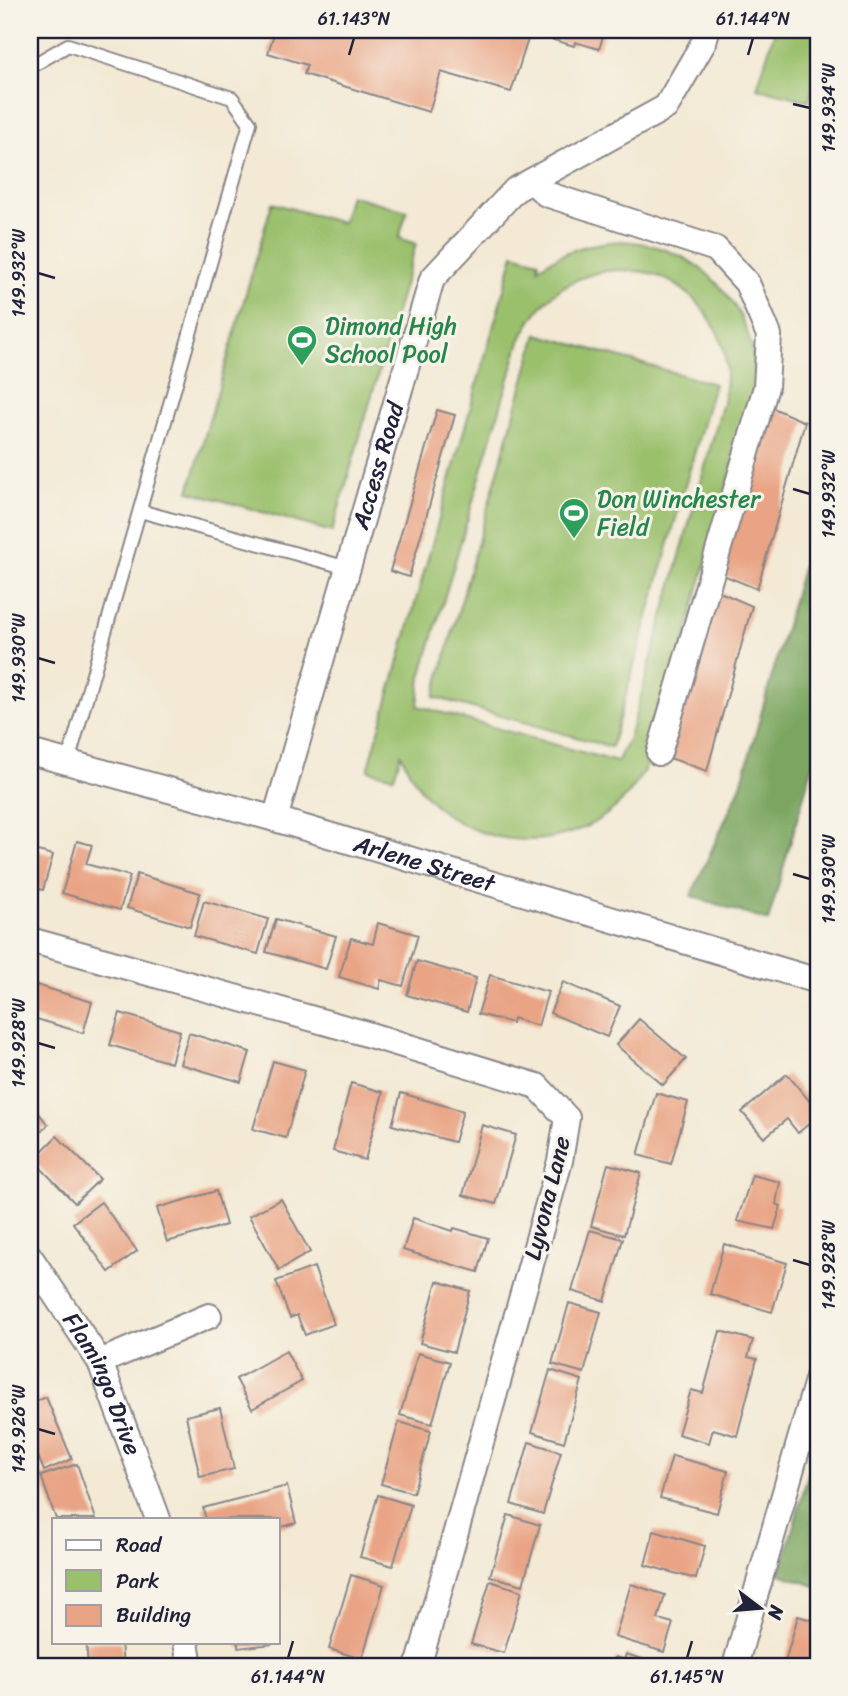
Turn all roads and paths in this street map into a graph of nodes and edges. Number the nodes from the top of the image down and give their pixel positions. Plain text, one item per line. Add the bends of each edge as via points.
1 (707, 30) edge
2 (30, 66) edge
3 (532, 181) junction
4 (140, 511) junction
5 (348, 568) junction
6 (30, 752) edge
7 (659, 752) dead end
8 (68, 762) junction
9 (275, 819) junction
10 (30, 940) edge
11 (818, 981) edge
12 (30, 1257) edge
13 (209, 1316) dead end
14 (100, 1362) junction
15 (818, 1377) edge
16 (158, 1518) edge
17 (186, 1644) edge
18 (190, 1666) edge
19 (417, 1666) edge
20 (735, 1666) edge

1 - 3 street, Access Road via 666,107
2 - 4 lane via 68,45 232,98 250,123
3 - 5 street, Access Road via 515,190 432,279
3 - 7 street via 547,194 716,249 747,283 769,335 766,387
4 - 5 lane
4 - 8 lane
5 - 9 street, Access Road
6 - 8 street, Arlene Street
8 - 9 street, Arlene Street
9 - 11 street, Arlene Street
10 - 19 street, Lyvona Lane via 537,1086 567,1118 560,1161
12 - 14 street, Flamingo Drive
13 - 14 street
14 - 16 street, Flamingo Drive
15 - 20 street
17 - 18 street

